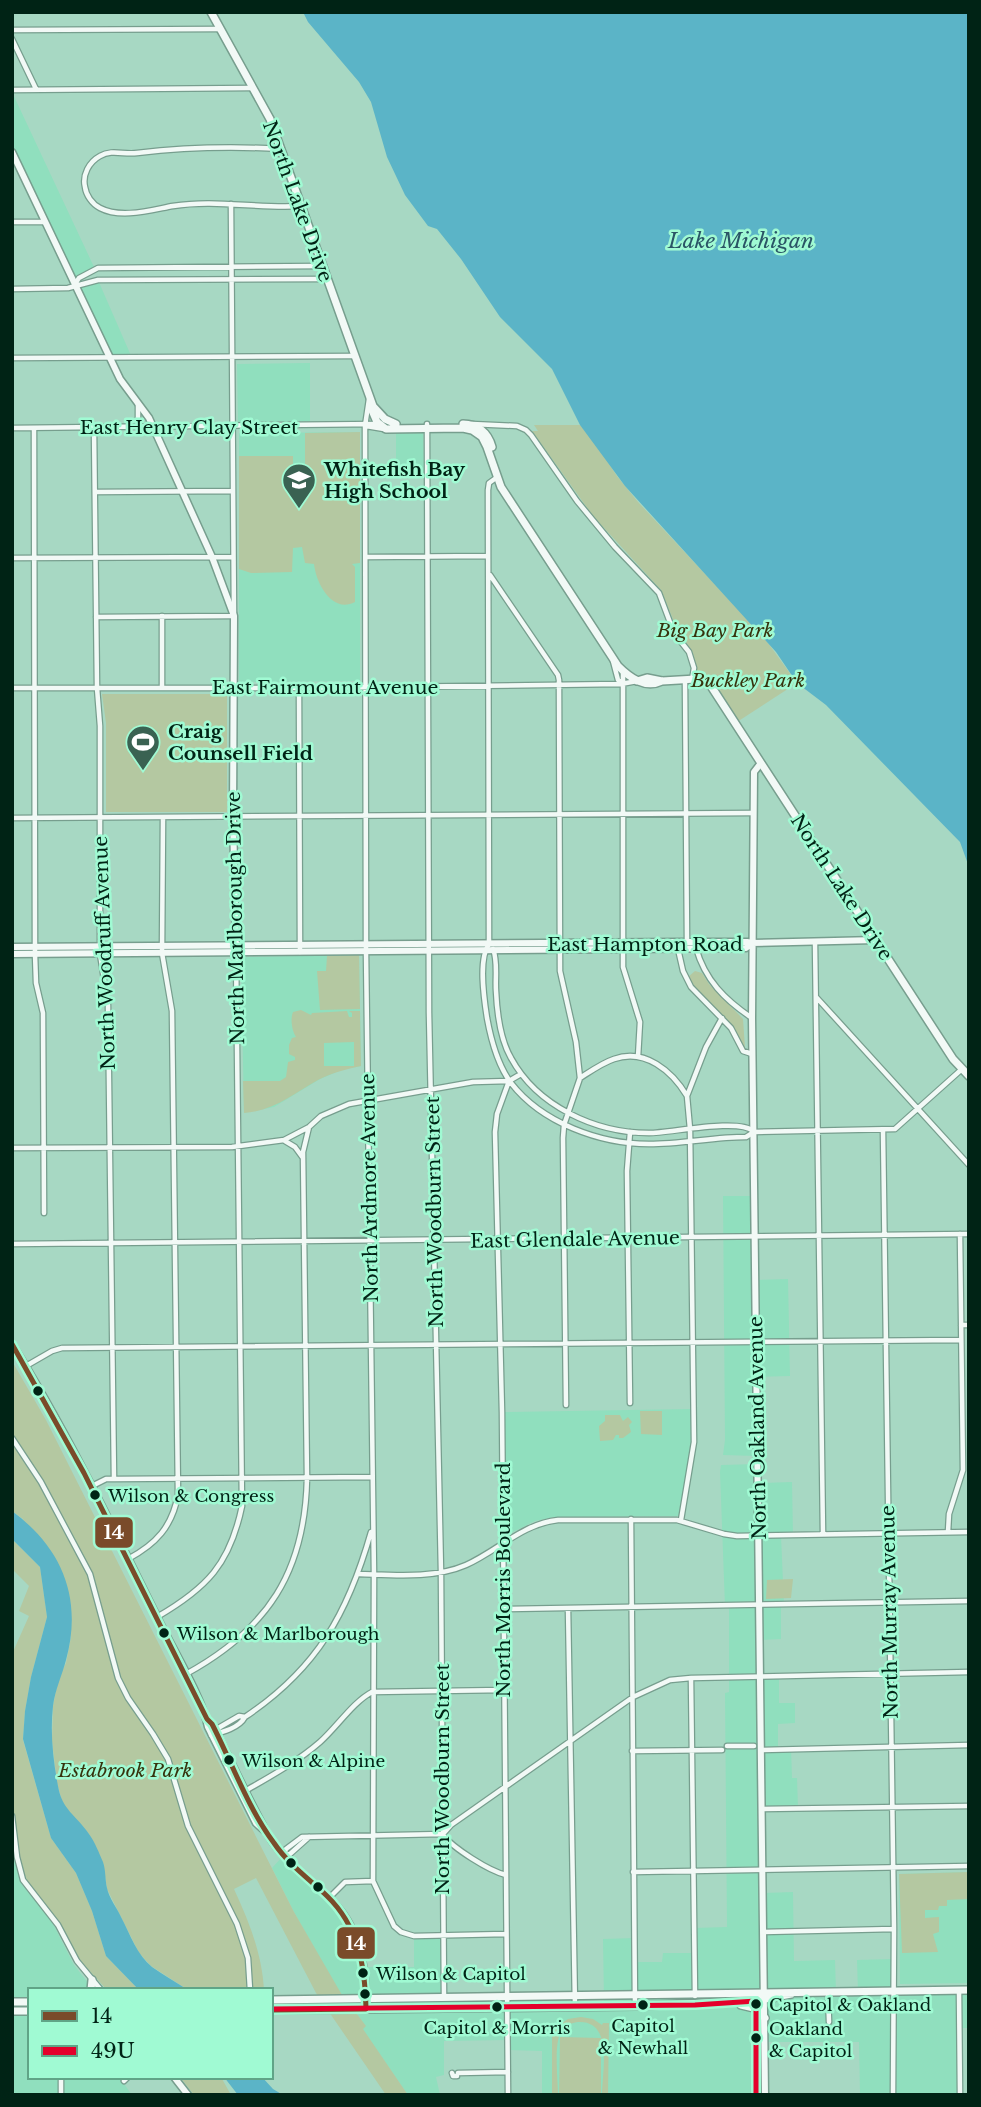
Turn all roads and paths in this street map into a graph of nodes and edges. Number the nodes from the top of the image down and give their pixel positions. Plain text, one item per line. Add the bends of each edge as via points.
1 (211, 12) edge
2 (219, 29) junction
3 (12, 30) edge
4 (12, 39) edge
5 (253, 88) junction
6 (36, 89) junction
7 (12, 90) edge
8 (281, 149) junction
9 (12, 152) edge
10 (231, 204) junction
11 (301, 206) junction
12 (12, 222) edge
13 (44, 222) junction
14 (322, 266) junction
15 (231, 267) junction
16 (232, 279) junction
17 (327, 279) junction
18 (75, 285) junction
19 (12, 289) edge
20 (355, 356) junction
21 (12, 358) edge
22 (109, 358) junction
23 (231, 358) junction
24 (369, 396) junction
25 (138, 402) junction
26 (373, 410) junction
27 (396, 424) junction
28 (471, 424) junction
29 (365, 426) junction
30 (382, 426) junction
31 (427, 426) junction
32 (490, 426) junction
33 (232, 427) junction
34 (12, 428) edge
35 (34, 428) junction
36 (94, 428) junction
37 (138, 428) junction
38 (154, 428) junction
39 (483, 435) junction
40 (496, 478) junction
41 (232, 491) junction
42 (95, 492) junction
43 (181, 492) junction
44 (366, 556) junction
45 (427, 556) junction
46 (488, 556) junction
47 (96, 557) junction
48 (212, 557) junction
49 (232, 557) junction
50 (12, 558) edge
51 (34, 558) junction
52 (489, 572) junction
53 (162, 616) junction
54 (233, 616) junction
55 (96, 617) junction
56 (618, 664) junction
57 (643, 681) junction
58 (689, 681) junction
59 (621, 683) junction
60 (559, 685) junction
61 (489, 686) junction
62 (366, 687) junction
63 (427, 687) junction
64 (12, 688) edge
65 (35, 688) junction
66 (97, 688) junction
67 (162, 688) junction
68 (233, 688) junction
69 (299, 688) junction
70 (761, 763) junction
71 (686, 813) junction
72 (753, 813) junction
73 (622, 814) junction
74 (489, 815) junction
75 (559, 815) junction
76 (365, 816) junction
77 (428, 816) junction
78 (163, 817) junction
79 (233, 817) junction
80 (299, 817) junction
81 (12, 818) edge
82 (35, 818) junction
83 (100, 818) junction
84 (876, 940) junction
85 (687, 942) junction
86 (815, 942) junction
87 (752, 943) junction
88 (560, 946) junction
89 (622, 946) junction
90 (12, 947) edge
91 (486, 947) junction
92 (366, 948) junction
93 (428, 948) junction
94 (696, 948) junction
95 (236, 949) junction
96 (300, 949) junction
97 (678, 949) junction
98 (35, 950) junction
99 (100, 950) junction
100 (162, 950) junction
101 (495, 951) junction
102 (12, 954) edge
103 (817, 998) junction
104 (722, 1017) junction
105 (752, 1018) junction
106 (752, 1054) junction
107 (638, 1057) junction
108 (962, 1069) junction
109 (521, 1074) junction
110 (969, 1076) edge
111 (580, 1078) junction
112 (509, 1081) junction
113 (432, 1090) junction
114 (687, 1096) junction
115 (368, 1100) junction
116 (919, 1110) junction
117 (568, 1112) junction
118 (564, 1125) junction
119 (309, 1127) junction
120 (690, 1129) junction
121 (818, 1130) junction
122 (883, 1130) junction
123 (630, 1132) junction
124 (754, 1132) junction
125 (284, 1140) junction
126 (690, 1141) junction
127 (629, 1144) junction
128 (110, 1147) junction
129 (173, 1147) junction
130 (238, 1147) junction
131 (12, 1148) edge
132 (44, 1148) junction
133 (303, 1158) junction
134 (969, 1165) edge
135 (44, 1213) dead end
136 (960, 1234) junction
137 (969, 1234) edge
138 (885, 1236) junction
139 (755, 1237) junction
140 (819, 1237) junction
141 (691, 1238) junction
142 (628, 1239) junction
143 (498, 1240) junction
144 (563, 1240) junction
145 (370, 1241) junction
146 (435, 1241) junction
147 (240, 1242) junction
148 (304, 1242) junction
149 (111, 1243) junction
150 (175, 1243) junction
151 (12, 1244) edge
152 (961, 1325) junction
153 (969, 1325) edge
154 (961, 1340) junction
155 (886, 1342) junction
156 (692, 1343) junction
157 (756, 1343) junction
158 (821, 1343) junction
159 (629, 1344) junction
160 (12, 1345) edge
161 (565, 1345) junction
162 (372, 1346) junction
163 (437, 1346) junction
164 (500, 1346) junction
165 (306, 1347) junction
166 (113, 1348) junction
167 (177, 1348) junction
168 (241, 1348) junction
169 (26, 1366) junction
170 (630, 1403) dead end
171 (566, 1405) dead end
172 (12, 1438) edge
173 (372, 1476) junction
174 (307, 1478) junction
175 (114, 1479) junction
176 (178, 1479) junction
177 (243, 1479) junction
178 (91, 1486) junction
179 (631, 1519) junction
180 (681, 1520) junction
181 (373, 1528) junction
182 (948, 1532) junction
183 (969, 1532) edge
184 (888, 1533) junction
185 (823, 1534) junction
186 (758, 1536) junction
187 (503, 1543) junction
188 (128, 1559) junction
189 (441, 1572) junction
190 (359, 1574) junction
191 (374, 1575) junction
192 (969, 1601) edge
193 (889, 1602) junction
194 (759, 1606) junction
195 (632, 1607) junction
196 (568, 1608) junction
197 (503, 1609) junction
198 (157, 1617) junction
199 (969, 1672) edge
200 (890, 1674) junction
201 (186, 1675) junction
202 (760, 1677) junction
203 (691, 1678) junction
204 (504, 1690) junction
205 (442, 1691) junction
206 (372, 1692) junction
207 (633, 1698) junction
208 (215, 1733) junction
209 (570, 1742) junction
210 (969, 1745) edge
211 (891, 1746) junction
212 (758, 1748) junction
213 (693, 1750) junction
214 (632, 1751) junction
215 (505, 1787) junction
216 (244, 1792) junction
217 (969, 1806) edge
218 (892, 1807) junction
219 (762, 1809) junction
220 (12, 1816) edge
221 (443, 1834) junction
222 (373, 1836) junction
223 (283, 1856) junction
224 (969, 1866) edge
225 (893, 1868) junction
226 (633, 1872) junction
227 (693, 1872) junction
228 (763, 1872) junction
229 (506, 1875) junction
230 (373, 1881) junction
231 (329, 1898) junction
232 (894, 1929) junction
233 (764, 1932) junction
234 (506, 1934) junction
235 (443, 1935) junction
236 (92, 1980) junction
237 (92, 1988) edge
238 (99, 1988) edge
239 (250, 1988) edge
240 (969, 1990) edge
241 (959, 1991) junction
242 (894, 1992) junction
243 (828, 1993) junction
244 (635, 1996) junction
245 (695, 1996) junction
246 (765, 1996) junction
247 (574, 1997) junction
248 (366, 1998) junction
249 (508, 1998) junction
250 (412, 1999) junction
251 (444, 1999) junction
252 (273, 2000) edge
253 (319, 2000) junction
254 (705, 2004) junction
255 (635, 2006) junction
256 (656, 2006) junction
257 (575, 2007) junction
258 (412, 2008) junction
259 (508, 2008) junction
260 (366, 2009) junction
261 (273, 2010) edge
262 (299, 2010) junction
263 (765, 2018) junction
264 (829, 2022) dead end
265 (508, 2072) junction
266 (458, 2073) dead end
267 (176, 2079) edge
268 (188, 2095) edge
269 (508, 2095) edge
270 (765, 2095) edge
271 (893, 2095) edge
272 (960, 2095) edge

1 - 2 main road, North Lake Drive
2 - 3 street
2 - 5 main road, North Lake Drive
4 - 6 street
5 - 6 street
5 - 8 main road, North Lake Drive
6 - 7 street
8 - 10 street via 222,146 105,153 91,163 84,178 90,199 107,211
8 - 11 main road, North Lake Drive
9 - 13 main road, North Marlborough Drive
10 - 11 street
10 - 15 street
11 - 14 main road, North Lake Drive
12 - 13 street
13 - 18 main road, North Marlborough Drive
14 - 15 street
14 - 17 main road, North Lake Drive
15 - 16 street
15 - 18 street via 98,268
16 - 17 street
16 - 18 street via 98,280
16 - 23 street
17 - 20 main road, North Lake Drive
18 - 19 street
18 - 22 main road, North Marlborough Drive
20 - 23 street
20 - 24 main road, North Lake Drive
21 - 22 street
22 - 23 street
22 - 25 main road, North Marlborough Drive
23 - 33 street
24 - 26 main road, North Lake Drive
24 - 29 street, North Ardmore Avenue
25 - 37 street
25 - 38 main road, North Marlborough Drive
26 - 27 main road, North Lake Drive
26 - 29 street
26 - 30 main road, North Lake Drive
27 - 30 main road, East Henry Clay Street
27 - 31 main road, East Henry Clay Street
28 - 31 main road, East Henry Clay Street
28 - 32 street, East Henry Clay Street
28 - 39 main road
29 - 30 street, East Henry Clay Street
29 - 33 street, East Henry Clay Street
29 - 44 street, North Ardmore Avenue
30 - 31 main road, East Henry Clay Street
31 - 39 main road, East Henry Clay Street via 469,429
31 - 45 street, North Woodburn Street
32 - 39 street
32 - 58 street, East Henry Clay Street via 526,430 583,509 659,593 674,633 690,652 694,668
33 - 38 street, East Henry Clay Street
33 - 41 street
34 - 35 street, East Henry Clay Street
35 - 36 street, East Henry Clay Street
35 - 51 street
36 - 37 street, East Henry Clay Street
36 - 42 street, North Woodruff Avenue
37 - 38 street, East Henry Clay Street
38 - 43 main road, North Marlborough Drive
39 - 40 main road
40 - 46 street via 488,486
40 - 56 main road
41 - 43 street
41 - 49 street
42 - 43 street
42 - 47 street, North Woodruff Avenue
43 - 48 main road, North Marlborough Drive
44 - 45 street
44 - 62 street, North Ardmore Avenue
45 - 46 street
45 - 63 street, North Woodburn Street
46 - 52 street
47 - 48 street
47 - 51 street
47 - 55 street, North Woodruff Avenue
48 - 49 street
48 - 54 main road, North Marlborough Drive
49 - 54 street
50 - 51 street
51 - 65 street
52 - 60 street via 558,675
52 - 61 street
53 - 54 street
53 - 55 street
53 - 67 street
54 - 68 main road, North Marlborough Drive
55 - 66 street, North Woodruff Avenue
56 - 57 main road
56 - 59 street
56 - 59 street
57 - 58 main road, East Fairmount Avenue
57 - 59 street, East Fairmount Avenue
58 - 70 main road, North Lake Drive via 708,684
58 - 71 street
59 - 60 street, East Fairmount Avenue
59 - 73 street
60 - 61 street, East Fairmount Avenue
60 - 75 street
61 - 63 street, East Fairmount Avenue
61 - 74 street
62 - 63 street, East Fairmount Avenue
62 - 69 street, East Fairmount Avenue
62 - 76 street, North Ardmore Avenue
63 - 77 street, North Woodburn Street
64 - 65 street, East Fairmount Avenue
65 - 66 street, East Fairmount Avenue
65 - 82 street
66 - 67 street, East Fairmount Avenue
66 - 83 street, North Woodruff Avenue
67 - 68 street, East Fairmount Avenue
68 - 69 street, East Fairmount Avenue
68 - 79 main road, North Marlborough Drive
69 - 80 street
70 - 72 main road, North Oakland Avenue via 754,772
70 - 84 main road, North Lake Drive
71 - 72 street
71 - 73 street
71 - 85 street
72 - 87 main road, North Oakland Avenue
73 - 75 street
73 - 89 street
74 - 75 street
74 - 77 street
74 - 91 street
75 - 88 street
76 - 77 street
76 - 80 street
76 - 92 street, North Ardmore Avenue
77 - 93 street, North Woodburn Street
78 - 79 street
78 - 83 street
78 - 100 street
79 - 80 street
79 - 95 main road, North Marlborough Drive
80 - 96 street
81 - 82 street
82 - 83 street
82 - 98 street
83 - 99 street, North Woodruff Avenue
84 - 86 main road
84 - 108 main road, North Lake Drive
85 - 87 main road, East Hampton Road
85 - 89 main road, East Hampton Road
85 - 94 street
85 - 97 street
86 - 87 main road
86 - 103 street
87 - 94 main road, East Hampton Road via 746,948
87 - 105 main road, North Oakland Avenue
88 - 89 main road, East Hampton Road
88 - 91 main road, East Hampton Road
88 - 101 main road, East Hampton Road
88 - 111 street via 563,991
89 - 97 main road, East Hampton Road
89 - 107 street via 622,967 640,1022
90 - 98 main road, East Hampton Road
91 - 93 main road, East Hampton Road
91 - 101 main road, East Hampton Road
91 - 112 street via 485,997 491,1041
92 - 93 main road, East Hampton Road
92 - 96 main road, East Hampton Road
92 - 115 street, North Ardmore Avenue
93 - 113 street, North Woodburn Street
94 - 97 main road, East Hampton Road
94 - 105 street via 711,984
95 - 96 main road, East Hampton Road
95 - 100 main road, East Hampton Road
95 - 130 street, North Marlborough Drive
97 - 104 street via 691,987
98 - 99 main road, East Hampton Road
98 - 102 main road, East Hampton Road
98 - 132 street via 43,1013
99 - 100 main road, East Hampton Road
99 - 128 street, North Woodruff Avenue via 108,1005
100 - 129 street via 172,1011
101 - 109 street via 502,1037
103 - 116 street
103 - 121 street
104 - 106 street via 741,1048
104 - 114 street
105 - 106 main road, North Oakland Avenue
106 - 124 main road, North Oakland Avenue
107 - 111 street via 611,1059
107 - 114 street via 658,1064
108 - 110 main road, North Lake Drive
108 - 116 street
109 - 112 street
109 - 117 street via 541,1096
111 - 117 street
112 - 113 street
112 - 118 street
112 - 143 street, North Morris Boulevard via 495,1132
113 - 115 street
113 - 146 street, North Woodburn Street
114 - 120 street
115 - 119 street via 332,1110
115 - 145 street, North Ardmore Avenue
116 - 122 street via 895,1129
116 - 134 street
117 - 118 street
117 - 123 street
118 - 127 street
118 - 144 street
119 - 125 street
119 - 133 street
120 - 123 street
120 - 124 street via 746,1126
120 - 126 street
121 - 122 street
121 - 124 street
121 - 140 street
122 - 138 street, North Murray Avenue
123 - 127 street
124 - 126 street via 746,1137
124 - 139 main road, North Oakland Avenue
125 - 130 street
125 - 133 street
126 - 127 street
126 - 141 street
127 - 142 street
128 - 129 street
128 - 132 street
128 - 149 street, North Woodruff Avenue
129 - 130 street
129 - 150 street
130 - 147 street, North Marlborough Drive
131 - 132 street
132 - 135 street
133 - 148 street
136 - 137 street, East Glendale Avenue
136 - 138 street, East Glendale Avenue
136 - 152 street
138 - 140 street, East Glendale Avenue
138 - 155 street, North Murray Avenue
139 - 140 street, East Glendale Avenue
139 - 141 street, East Glendale Avenue
139 - 157 main road, North Oakland Avenue
140 - 158 street
141 - 142 street, East Glendale Avenue
141 - 156 street
142 - 144 street, East Glendale Avenue
142 - 159 street
143 - 144 street, East Glendale Avenue
143 - 146 street, East Glendale Avenue
143 - 164 street, North Morris Boulevard
144 - 161 street
145 - 146 street, East Glendale Avenue
145 - 148 street, East Glendale Avenue
145 - 162 street, North Ardmore Avenue
146 - 163 street, North Woodburn Street
147 - 148 street, East Glendale Avenue
147 - 150 street, East Glendale Avenue
147 - 168 street, North Marlborough Drive
148 - 165 street
149 - 150 street, East Glendale Avenue
149 - 151 street, East Glendale Avenue
149 - 166 street, North Woodruff Avenue
150 - 167 street
152 - 153 street
152 - 154 street
154 - 155 street
154 - 182 street via 964,1470 949,1514
155 - 158 street
155 - 184 street, North Murray Avenue
156 - 157 street
156 - 159 street
156 - 180 street via 694,1442
157 - 158 street
157 - 186 main road, North Oakland Avenue
158 - 185 street
159 - 161 street
159 - 170 street
160 - 169 main road
161 - 164 street
161 - 171 street
162 - 163 street
162 - 165 street
162 - 173 street, North Ardmore Avenue
163 - 164 street
163 - 189 street, North Woodburn Street
164 - 187 street, North Morris Boulevard
165 - 168 street
165 - 174 street
166 - 167 street
166 - 169 street via 56,1349
166 - 175 street, North Woodruff Avenue
167 - 168 street
167 - 176 street
168 - 177 street, North Marlborough Drive
169 - 178 main road
172 - 239 street via 90,1574 118,1678 168,1759 188,1826 237,1924 248,1958
173 - 174 street
173 - 181 street, North Ardmore Avenue
174 - 177 street
174 - 201 street via 300,1541 277,1594 236,1642
175 - 176 street
175 - 178 street
176 - 177 street
176 - 188 street via 176,1508 164,1532
177 - 198 street, North Marlborough Drive via 240,1517 222,1560 193,1595
178 - 188 main road
179 - 180 street
179 - 187 street via 548,1521
179 - 195 street
180 - 186 street via 724,1534
181 - 190 street
181 - 191 street, North Ardmore Avenue
182 - 183 street
182 - 184 street
184 - 185 street
184 - 193 street, North Murray Avenue
185 - 186 street
186 - 194 main road, North Oakland Avenue
187 - 189 street via 464,1566
187 - 197 street, North Morris Boulevard
188 - 198 main road
189 - 191 street
189 - 205 street, North Woodburn Street
190 - 191 street
190 - 208 street via 337,1622 308,1663 242,1722
191 - 206 street, North Ardmore Avenue
192 - 193 street
193 - 194 street
193 - 200 street, North Murray Avenue
194 - 195 street
194 - 202 main road, North Oakland Avenue
195 - 196 street
195 - 207 street
196 - 197 street
196 - 209 street
197 - 204 street, North Morris Boulevard
198 - 201 main road
199 - 200 street
200 - 202 street
200 - 211 street, North Murray Avenue
201 - 208 main road
202 - 203 street
202 - 212 main road, North Oakland Avenue
203 - 207 street via 670,1680
203 - 213 street
204 - 205 street
204 - 215 street, North Morris Boulevard
205 - 206 street
205 - 221 street, North Woodburn Street
206 - 216 street via 317,1744
206 - 222 street, North Ardmore Avenue
207 - 209 street
207 - 214 street
208 - 216 main road
209 - 215 street
209 - 247 street
210 - 211 street
211 - 212 street
211 - 218 street, North Murray Avenue
212 - 213 street
212 - 219 main road, North Oakland Avenue
213 - 214 street
213 - 227 street
214 - 226 street
215 - 221 street
215 - 229 street, North Morris Boulevard
216 - 223 main road via 256,1823
217 - 218 street
218 - 219 street
218 - 225 street, North Murray Avenue
219 - 228 main road, North Oakland Avenue
220 - 236 street via 23,1880
221 - 222 street
221 - 229 street
221 - 235 street, North Woodburn Street
222 - 223 street via 310,1836 296,1840
222 - 230 street, North Ardmore Avenue
223 - 231 main road
224 - 225 street
225 - 228 street
225 - 232 street, North Murray Avenue
226 - 227 street
226 - 244 street
227 - 228 street
227 - 245 street
228 - 233 main road, North Oakland Avenue
229 - 234 street, North Morris Boulevard
230 - 231 street via 345,1882
230 - 235 street, North Ardmore Avenue via 401,1932
231 - 248 main road via 349,1922 359,1944
232 - 233 street
232 - 242 street, North Murray Avenue
233 - 246 main road, North Oakland Avenue
234 - 235 street
234 - 249 street, North Morris Boulevard
235 - 251 street, North Woodburn Street
236 - 237 main road
236 - 238 street
240 - 241 main road
241 - 242 main road
241 - 272 street
242 - 243 main road
242 - 271 street, North Murray Avenue
243 - 246 main road via 785,1991
243 - 264 street
244 - 245 main road
244 - 247 main road
244 - 255 street
245 - 246 main road
245 - 256 main road via 691,2002
246 - 254 main road
246 - 263 main road, North Oakland Avenue
247 - 249 main road
247 - 257 street
248 - 250 main road
248 - 253 main road
248 - 260 main road
248 - 262 main road via 358,2004
249 - 251 main road
249 - 259 street, North Morris Boulevard
250 - 251 main road
250 - 260 main road
251 - 258 main road
252 - 253 main road
253 - 262 main road via 298,2005
254 - 256 main road
254 - 263 main road via 749,2006
255 - 256 main road
255 - 257 main road
257 - 259 main road
258 - 259 main road
258 - 260 main road
259 - 265 street, North Morris Boulevard
260 - 262 main road
261 - 262 main road
263 - 270 main road, North Oakland Avenue
265 - 266 street
265 - 269 street, North Morris Boulevard
267 - 268 main road

